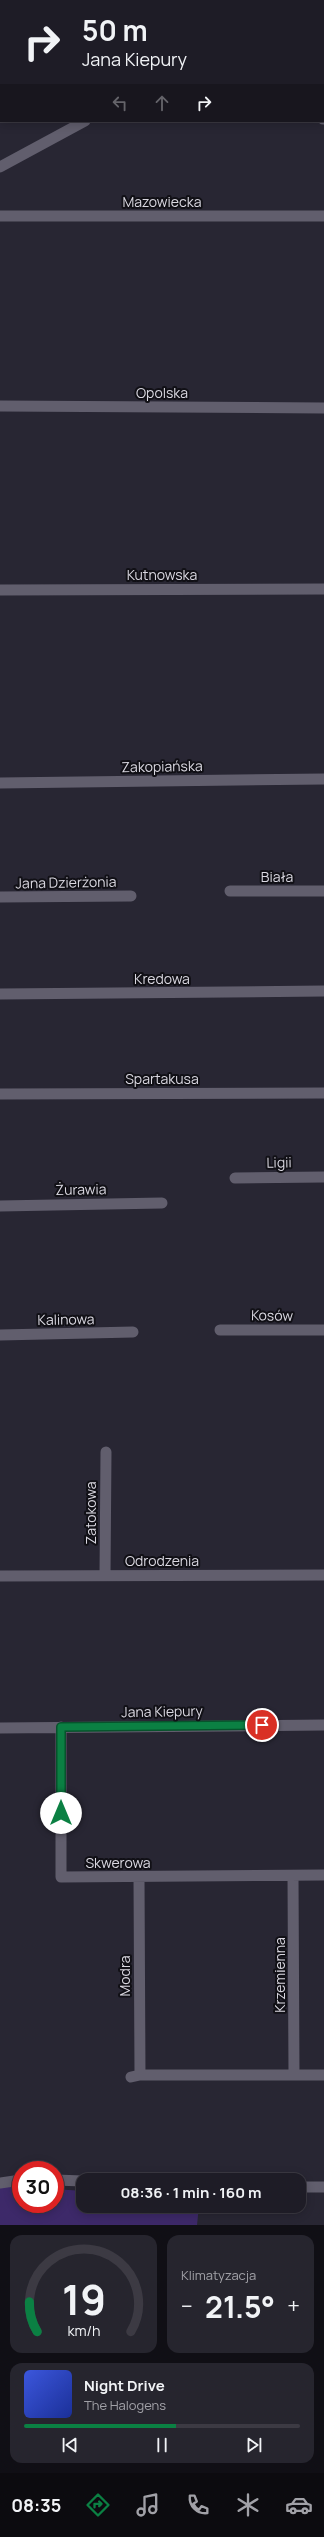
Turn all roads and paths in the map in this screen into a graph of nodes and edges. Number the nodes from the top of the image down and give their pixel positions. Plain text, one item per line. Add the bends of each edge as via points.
1 (83, 122) edge
2 (0, 167) edge
3 (0, 216) edge
4 (324, 216) edge
5 (0, 406) edge
6 (324, 408) edge
7 (324, 589) edge
8 (0, 590) edge
9 (324, 779) edge
10 (0, 783) edge
11 (230, 891) dead end
12 (324, 891) edge
13 (132, 896) dead end
14 (0, 898) edge
15 (324, 991) edge
16 (0, 994) edge
17 (324, 1093) edge
18 (0, 1094) edge
19 (324, 1177) edge
20 (235, 1178) dead end
21 (162, 1203) dead end
22 (0, 1206) edge
23 (220, 1330) dead end
24 (324, 1330) edge
25 (133, 1332) dead end
26 (0, 1335) edge
27 (106, 1452) dead end
28 (105, 1575) junction
29 (324, 1575) edge
30 (0, 1576) edge
31 (324, 1724) edge
32 (61, 1727) junction
33 (0, 1728) edge
34 (324, 1875) edge
35 (293, 1876) junction
36 (139, 1878) junction
37 (294, 2075) junction
38 (324, 2075) edge
39 (64, 2180) edge
40 (12, 2181) edge
41 (76, 2181) edge
42 (0, 2183) edge
43 (306, 2186) edge
44 (324, 2187) edge

1 - 2 street
3 - 4 street, Mazowiecka
5 - 6 street, Opolska
7 - 8 street, Kutnowska
9 - 10 street, Zakopiańska
11 - 12 street, Biała
13 - 14 street, Jana Dzierżonia
15 - 16 street, Kredowa
17 - 18 street, Spartakusa
19 - 20 street, Ligii
21 - 22 street, Żurawia
23 - 24 street, Kosów
25 - 26 street, Kalinowa
27 - 28 street, Zatokowa
28 - 29 street, Odrodzenia
28 - 30 street, Odrodzenia
31 - 32 street, Jana Kiepury
32 - 33 street, Jana Kiepury
32 - 36 street, Skwerowa via 61,1877
34 - 35 street, Skwerowa
35 - 36 street, Skwerowa
35 - 37 street, Krzemienna
36 - 37 street, Modra via 136,2076
37 - 38 street
39 - 41 street
40 - 42 street
43 - 44 street

